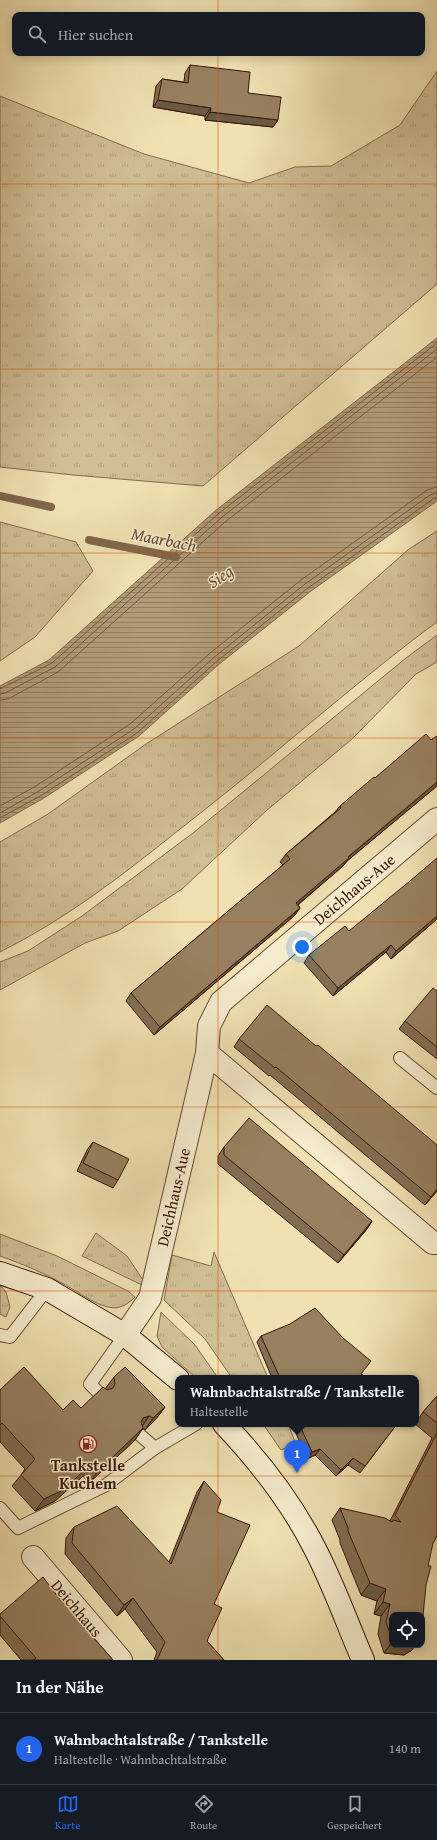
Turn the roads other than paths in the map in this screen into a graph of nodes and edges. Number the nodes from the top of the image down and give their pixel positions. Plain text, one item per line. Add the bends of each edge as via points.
1 (437, 819) edge
2 (207, 1053) junction
3 (400, 1058) dead end
4 (437, 1088) edge
5 (437, 1244) edge
6 (0, 1273) edge
7 (47, 1289) junction
8 (0, 1335) edge
9 (125, 1335) junction
10 (175, 1377) edge
11 (100, 1394) edge
12 (191, 1427) edge
13 (227, 1427) edge
14 (140, 1435) edge
15 (155, 1448) junction
16 (0, 1508) edge
17 (33, 1557) dead end
18 (121, 1660) edge
19 (363, 1660) edge

1 - 2 street, Deichhaus-Aue via 221,1002 209,1026
2 - 5 street
2 - 9 street, Deichhaus-Aue via 150,1298
3 - 4 lane
6 - 7 street
7 - 8 lane via 10,1337
7 - 9 street
9 - 10 street
9 - 11 lane via 90,1384
12 - 15 lane
13 - 19 street via 277,1487 314,1547
14 - 15 lane
15 - 16 lane via 106,1485 18,1528
17 - 18 street, Deichhaus

